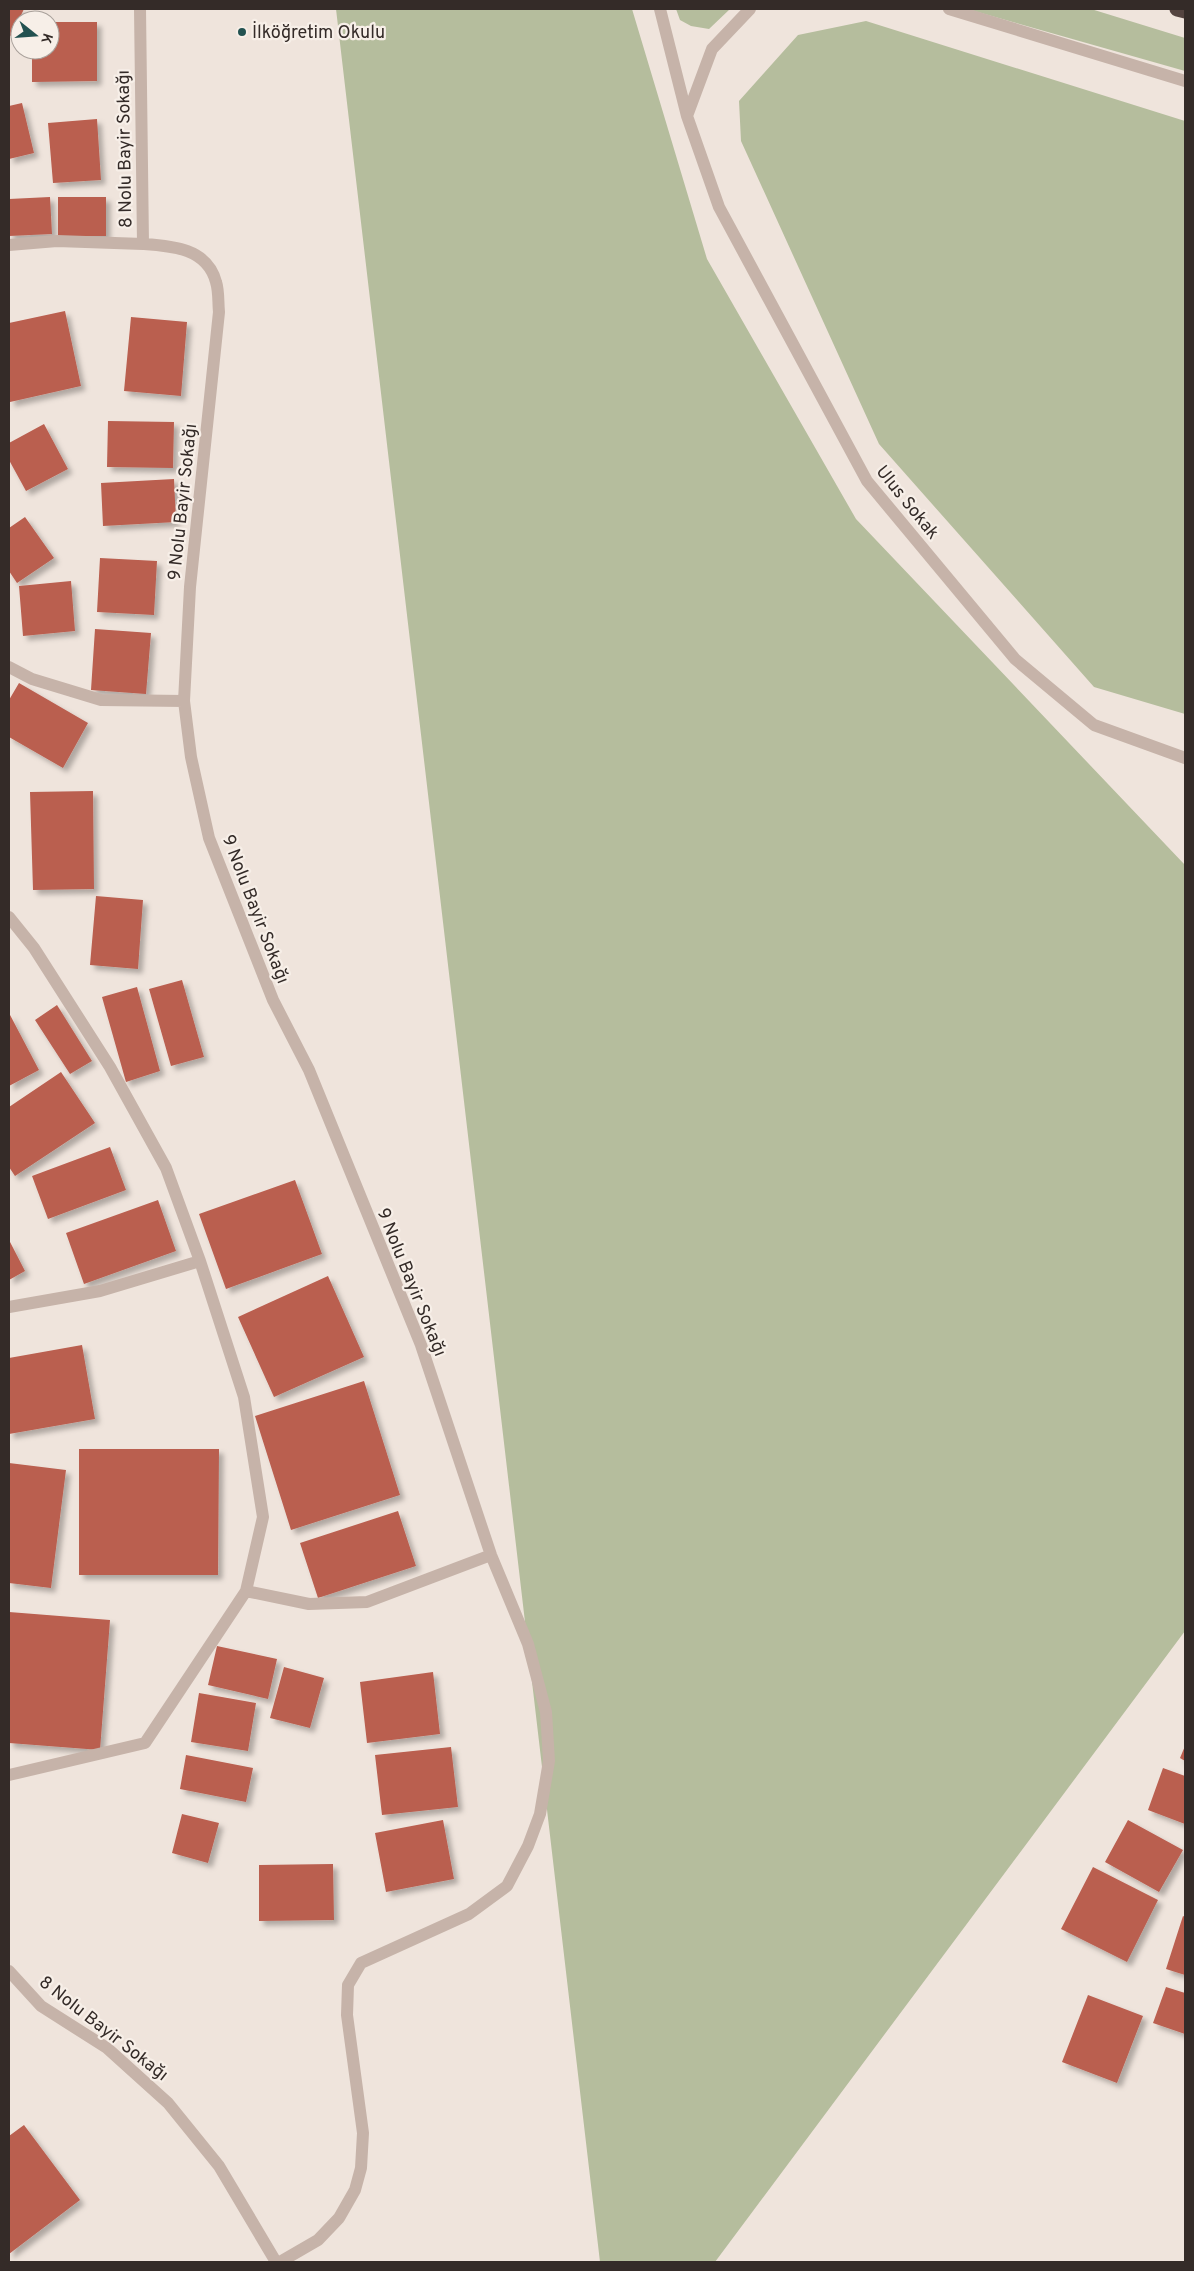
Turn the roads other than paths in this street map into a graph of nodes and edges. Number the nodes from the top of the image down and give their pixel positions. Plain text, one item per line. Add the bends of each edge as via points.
1 (140, 9) edge
2 (660, 9) edge
3 (750, 9) edge
4 (949, 9) edge
5 (1177, 9) edge
6 (1185, 11) edge
7 (1185, 81) edge
8 (687, 116) junction
9 (143, 244) junction
10 (9, 246) edge
11 (9, 667) edge
12 (184, 701) junction
13 (1185, 758) edge
14 (9, 917) edge
15 (200, 1261) junction
16 (9, 1307) edge
17 (491, 1555) junction
18 (246, 1591) junction
19 (9, 1775) edge
20 (9, 1971) edge
21 (278, 2262) edge

1 - 9 street, 8 Nolu Bayir Sokağı
2 - 8 street, Ulus Sokak
3 - 8 street via 712,49
4 - 7 street
5 - 6 highway
8 - 13 street, Ulus Sokak via 719,207 867,481 1015,659 1094,725
9 - 10 street, 8 Nolu Bayir Sokağı via 57,241
9 - 12 street, 9 Nolu Bayir Sokağı via 193,251 206,263 216,281 219,312 190,587
11 - 12 street via 32,680 101,700
12 - 17 street, 9 Nolu Bayir Sokağı via 191,757 209,838 273,1000 309,1070 404,1302
14 - 15 street via 34,948 110,1067 161,1159
15 - 16 street via 100,1291
15 - 18 street via 244,1397 263,1518
17 - 18 street via 367,1602 309,1604
17 - 21 street, 9 Nolu Bayir Sokağı via 528,1644 546,1712 549,1761 540,1814 507,1886 469,1914 361,1963 348,1985 347,2014 363,2133 361,2168 355,2190 339,2218 318,2240
18 - 19 street via 145,1743
20 - 21 street, 8 Nolu Bayir Sokağı via 41,2006 107,2048 168,2102 219,2166

